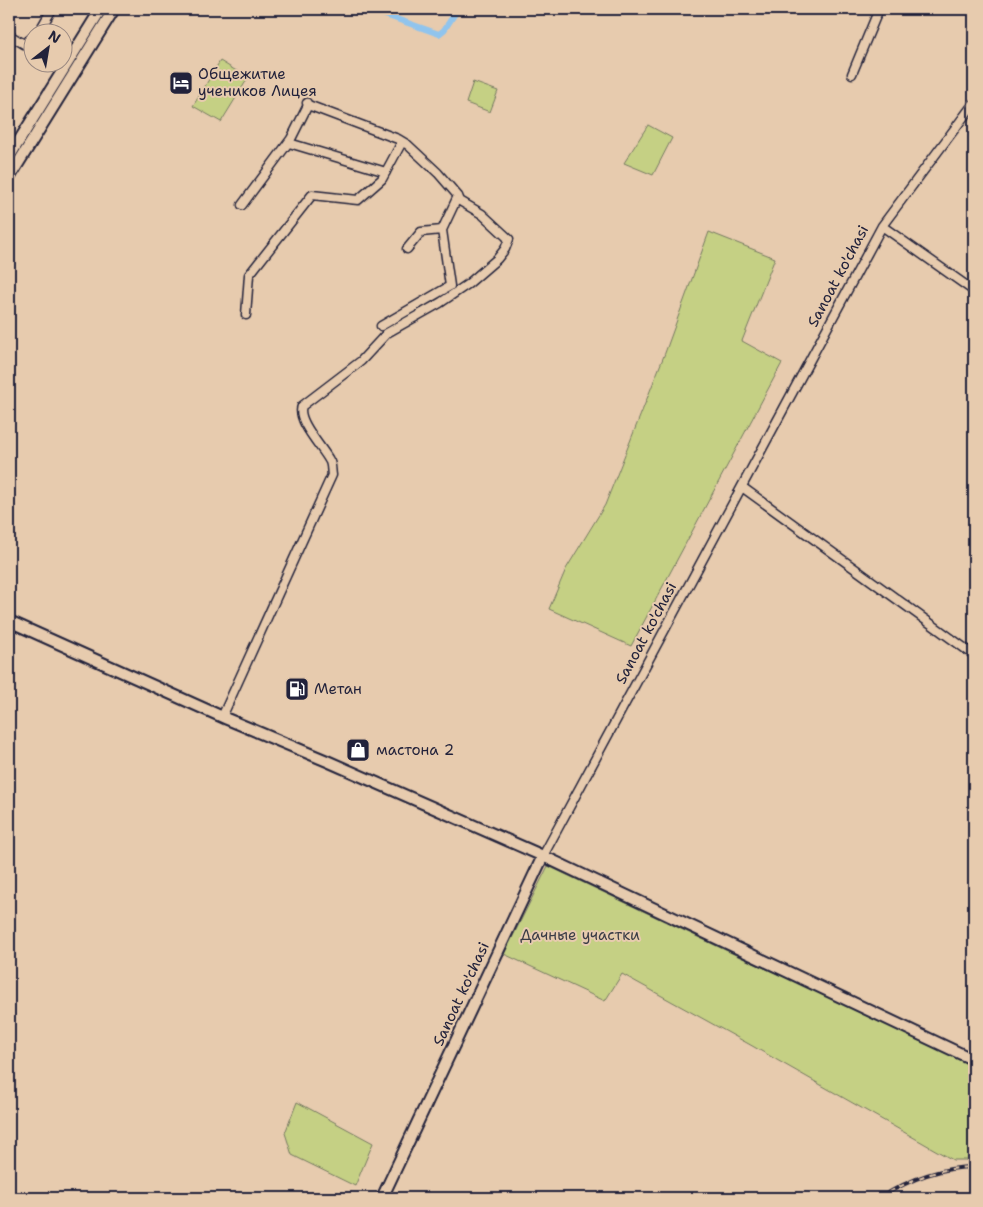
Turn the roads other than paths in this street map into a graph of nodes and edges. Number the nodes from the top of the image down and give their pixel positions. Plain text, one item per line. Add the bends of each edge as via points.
1 (52, 9) edge
2 (101, 9) edge
3 (114, 9) edge
4 (878, 9) edge
5 (45, 22) edge
6 (9, 34) edge
7 (22, 43) edge
8 (74, 53) joint
9 (852, 74) dead end
10 (974, 103) edge
11 (402, 142) junction
12 (289, 143) junction
13 (9, 157) edge
14 (386, 172) junction
15 (9, 178) edge
16 (458, 196) junction
17 (242, 205) dead end
18 (882, 226) junction
19 (442, 230) junction
20 (407, 248) dead end
21 (974, 291) edge
22 (246, 315) dead end
23 (381, 326) dead end
24 (742, 487) junction
25 (9, 621) edge
26 (974, 654) edge
27 (222, 717) junction
28 (543, 856) junction
29 (974, 1060) edge
30 (382, 1198) edge

1 - 5 street
2 - 8 main road
3 - 15 main road
4 - 9 street
6 - 7 street
8 - 13 main road
10 - 18 street, Sanoat ko'chasi
11 - 12 street via 307,104
11 - 14 street
11 - 16 street
12 - 14 street
12 - 17 street
14 - 22 street via 358,200 312,195 249,274
16 - 19 street
16 - 27 street via 460,201 482,214 509,239 497,259 468,284 387,333 361,361 302,406 300,410 314,440 330,462 332,475
18 - 21 street
18 - 24 street, Sanoat ko'chasi
19 - 20 street via 421,232
19 - 23 street via 450,286
24 - 26 street
24 - 28 street, Sanoat ko'chasi
25 - 27 main road
27 - 28 main road
28 - 29 main road
28 - 30 main road, Sanoat ko'chasi

